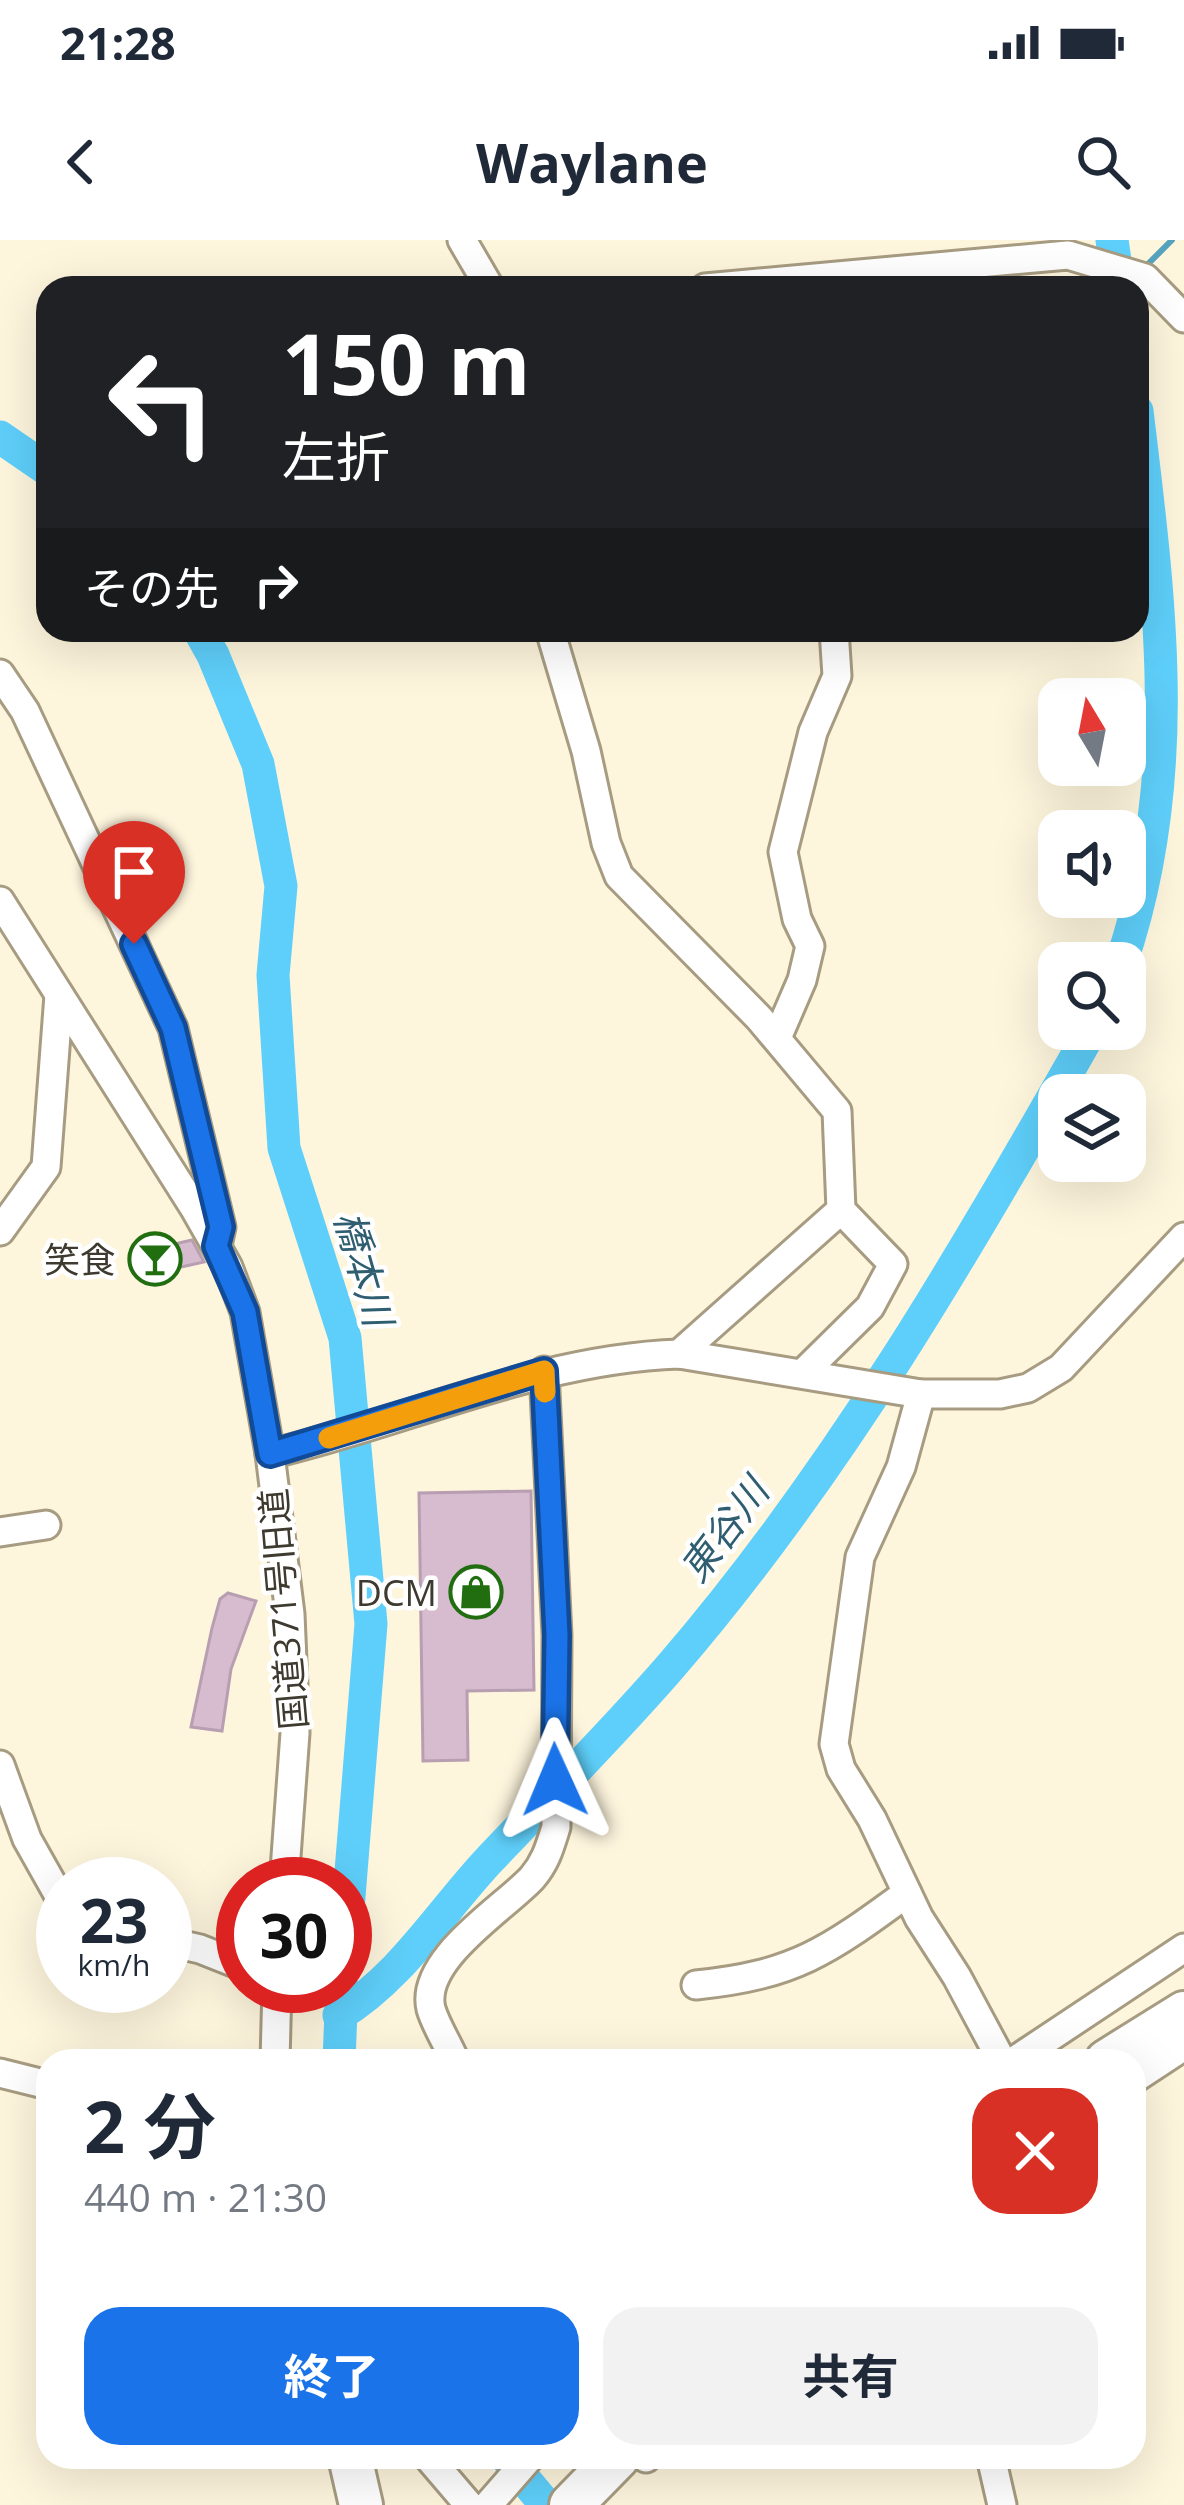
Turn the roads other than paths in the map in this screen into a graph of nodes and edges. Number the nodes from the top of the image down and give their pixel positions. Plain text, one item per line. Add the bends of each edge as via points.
1 (462, 240) edge
2 (1070, 251) edge
3 (483, 276) edge
4 (828, 276) edge
5 (1139, 276) edge
6 (1149, 285) edge
7 (1184, 318) edge
8 (554, 642) edge
9 (835, 642) edge
10 (0, 674) edge
11 (0, 901) edge
12 (58, 995) junction
13 (777, 1038) junction
14 (841, 1210) junction
15 (0, 1231) edge
16 (1184, 1237) edge
17 (216, 1246) junction
18 (679, 1354) junction
19 (544, 1371) junction
20 (811, 1374) junction
21 (912, 1392) junction
22 (270, 1454) junction
23 (46, 1525) dead end
24 (0, 1532) edge
25 (0, 1765) edge
26 (37, 1857) edge
27 (286, 1857) edge
28 (907, 1892) junction
29 (1184, 1948) edge
30 (696, 1985) dead end
31 (277, 2013) edge
32 (1184, 2013) edge
33 (1184, 2046) edge
34 (275, 2049) edge
35 (450, 2049) edge
36 (995, 2049) edge
37 (1032, 2049) edge
38 (1126, 2049) edge
39 (1146, 2071) edge
40 (0, 2073) edge
41 (36, 2082) edge
42 (353, 2469) edge
43 (438, 2469) edge
44 (520, 2469) edge
45 (606, 2469) edge
46 (994, 2469) edge
47 (362, 2505) edge
48 (469, 2505) edge
49 (488, 2505) edge
50 (571, 2505) edge
51 (1002, 2505) edge

1 - 3 street
2 - 4 street
2 - 5 street
6 - 7 street
8 - 13 street via 619,876
9 - 13 street via 837,676 813,732 783,853 810,946
10 - 17 street via 25,711 173,1028 221,1227
11 - 12 street, 国道371号旧道
12 - 15 street via 46,1166
12 - 17 street, 国道371号旧道
13 - 14 street via 837,1111
14 - 18 street
14 - 20 street via 893,1264 870,1307
16 - 21 street via 1061,1368 1028,1388
17 - 22 street, 国道371号旧道 via 245,1312
18 - 19 street
18 - 20 street
19 - 22 street
19 - 35 street via 557,1635 556,1827 534,1875 436,1972 431,2008
20 - 21 street
21 - 28 street via 901,1467 860,1557 834,1744
22 - 27 street, 国道371号旧道 via 295,1733
23 - 24 street
25 - 26 street
28 - 30 street via 798,1965
28 - 36 street
29 - 37 street
31 - 34 street
32 - 38 highway
33 - 39 street
40 - 41 street
42 - 47 highway
43 - 48 street
44 - 49 street
45 - 50 highway
46 - 51 street

